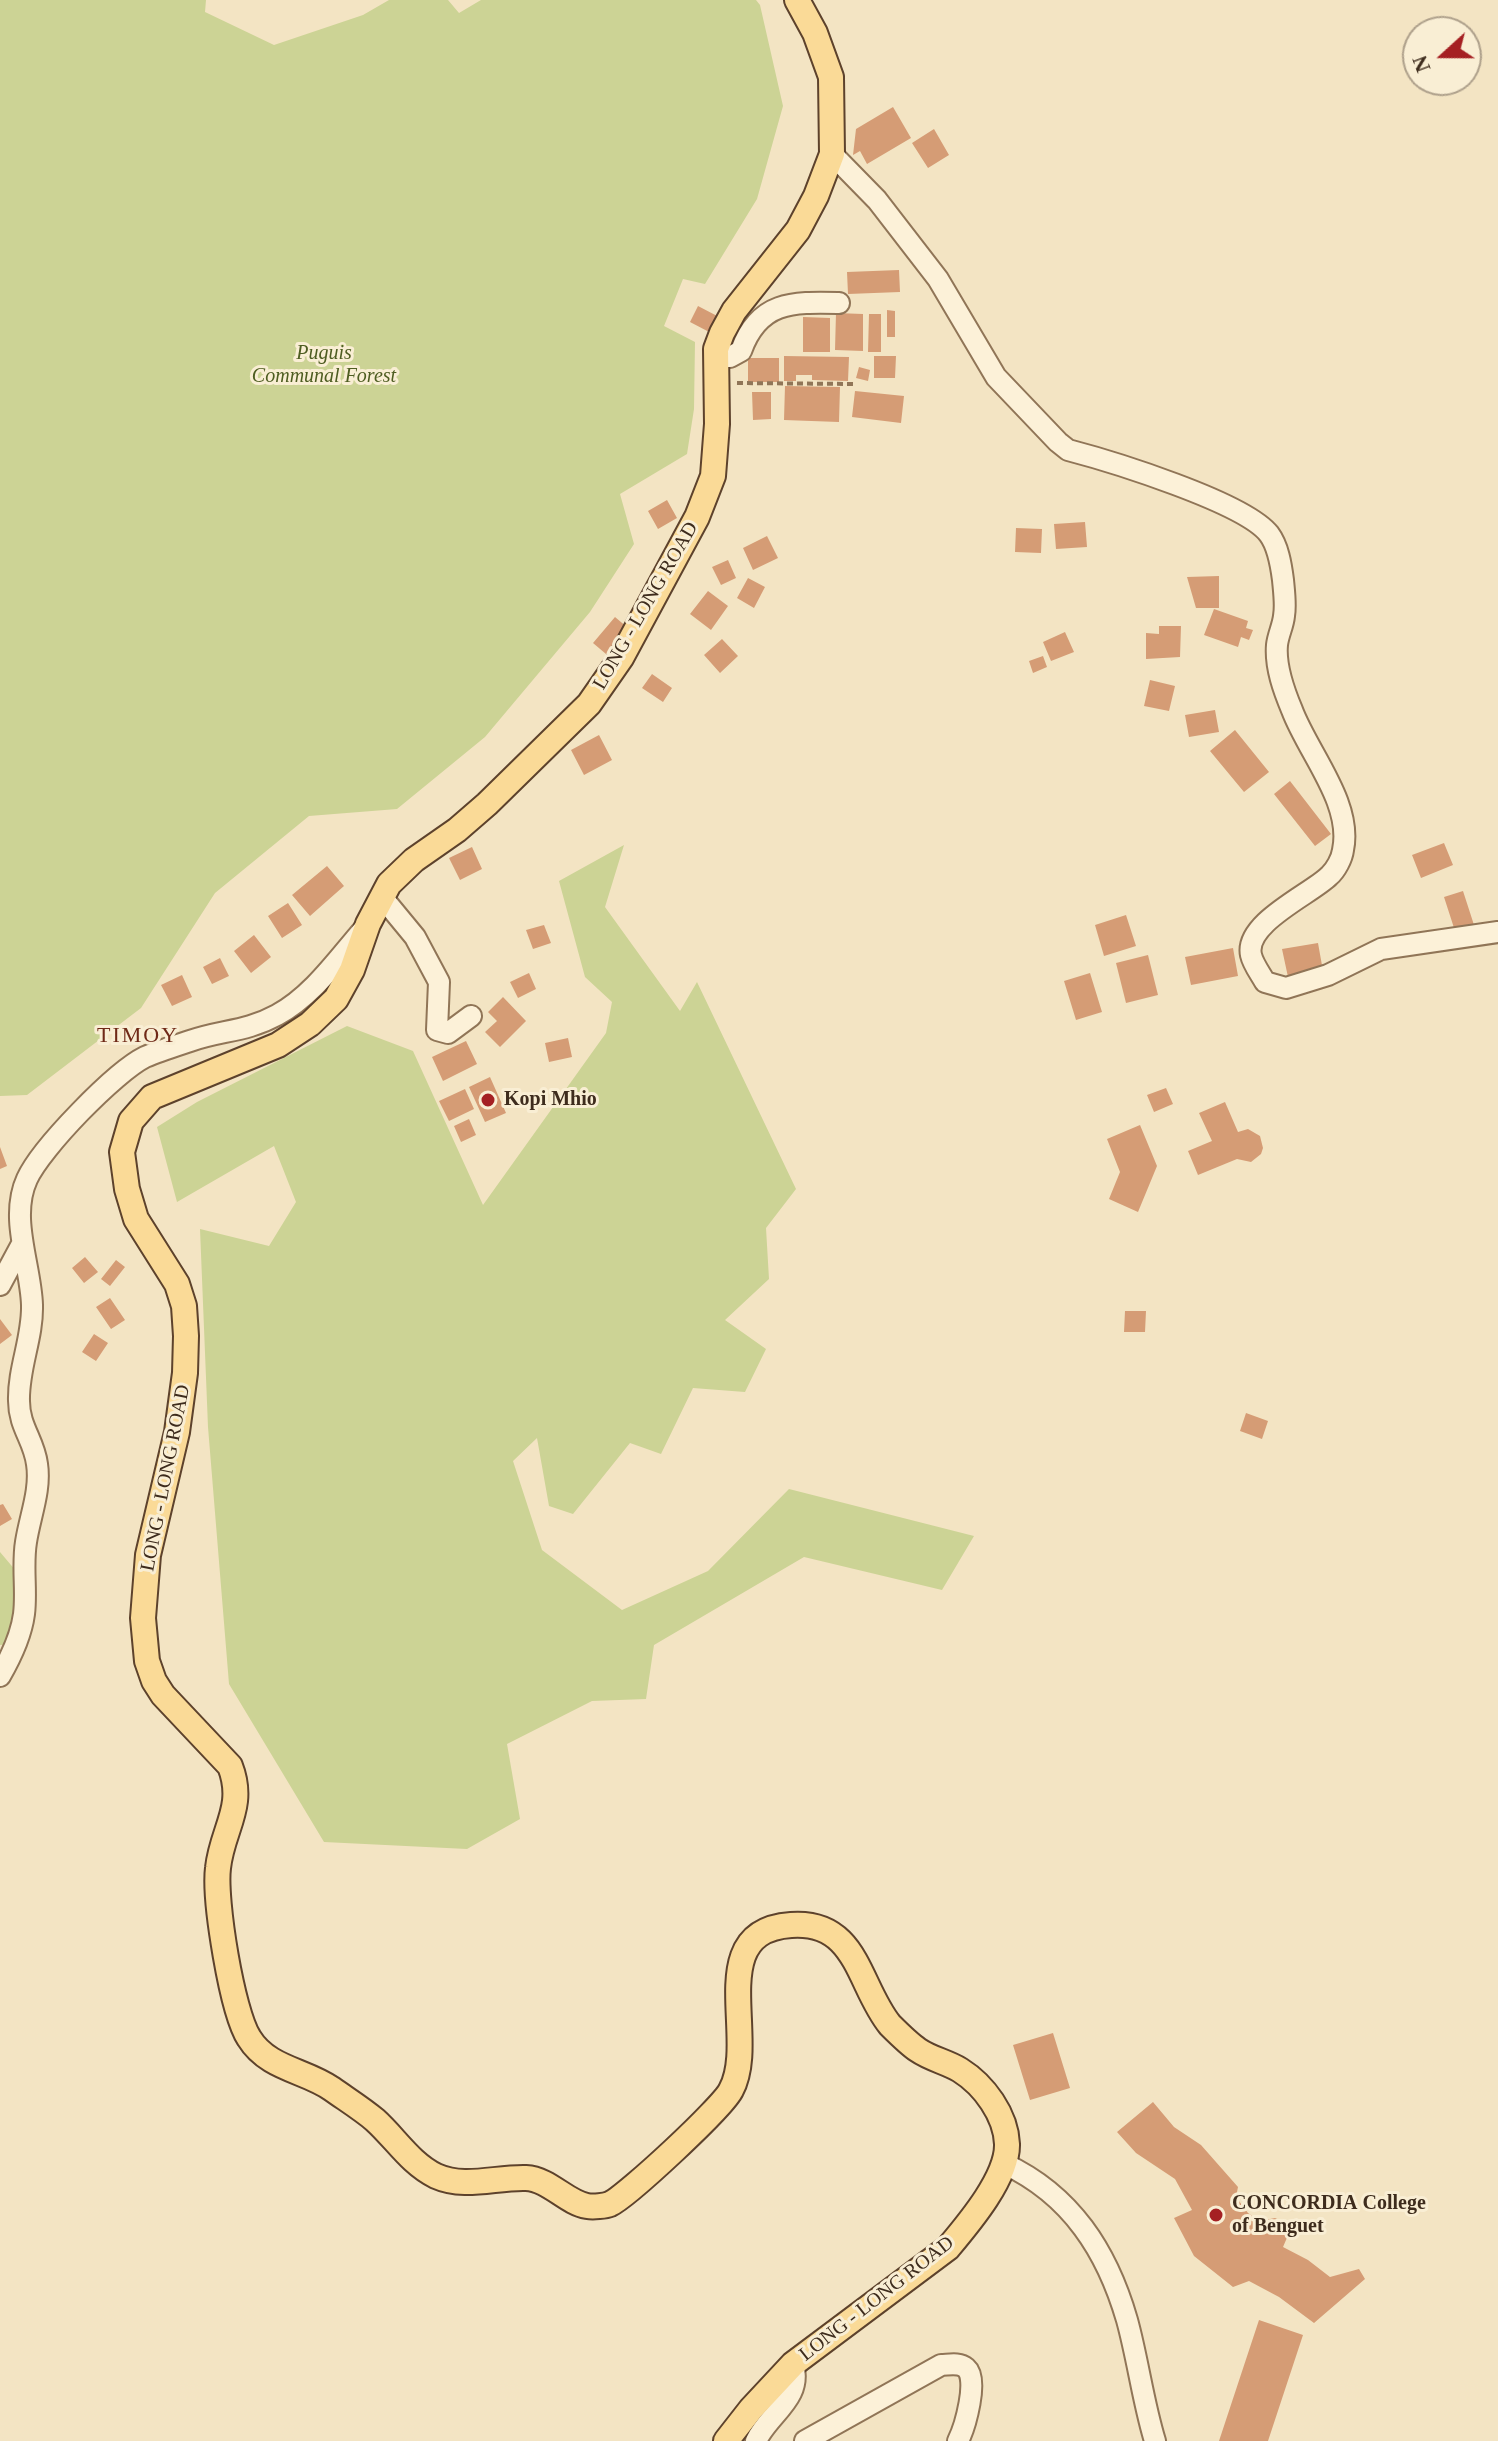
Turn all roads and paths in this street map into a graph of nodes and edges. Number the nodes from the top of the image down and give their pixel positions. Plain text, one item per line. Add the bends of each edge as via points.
1 (797, 0) edge
2 (832, 154) junction
3 (839, 303) dead end
4 (716, 357) junction
5 (715, 383) junction
6 (853, 384) dead end
7 (382, 897) junction
8 (368, 924) junction
9 (1498, 932) edge
10 (471, 1016) dead end
11 (22, 1244) junction
12 (0, 1285) edge
13 (0, 1676) edge
14 (1005, 2164) junction
15 (793, 2364) junction
16 (726, 2441) edge
17 (756, 2441) edge
18 (805, 2441) edge
19 (958, 2441) edge
20 (1155, 2441) edge

1 - 2 main road, LONG - LONG ROAD via 831,77
2 - 4 main road, LONG - LONG ROAD via 798,230 734,311
2 - 9 street via 877,200 938,279 996,377 1058,442 1229,507 1271,536 1283,579 1285,615 1276,648 1282,686 1341,808 1345,828 1343,851 1330,876 1271,917 1252,944 1250,952 1265,982 1286,988 1381,949
3 - 4 street via 773,308 761,315 741,351
4 - 5 main road, LONG - LONG ROAD
5 - 6 path
5 - 7 main road, LONG - LONG ROAD via 713,476 697,517 621,658 589,704 487,804 414,860
7 - 8 main road, LONG - LONG ROAD
7 - 10 street via 415,937 439,982 437,1030 448,1033
8 - 11 street via 300,1000 278,1015 144,1058 117,1076 57,1138 27,1179
8 - 14 main road, LONG - LONG ROAD via 336,999 310,1024 278,1045 152,1097 131,1121 122,1152 136,1219 177,1284 186,1336 177,1432 148,1555 143,1618 147,1661 163,1695 230,1766 235,1778 236,1804 218,1865 218,1905 239,2018 250,2041 269,2060 325,2084 362,2110 435,2175 460,2184 531,2178 585,2206 608,2205 730,2093 740,2070 742,1955 774,1927 796,1924 826,1930 852,1952 889,2023 919,2051 960,2070 982,2089 999,2112 1007,2142
11 - 12 street
11 - 13 street via 33,1307 18,1402 37,1478 26,1542 24,1614 17,1645
14 - 15 main road, LONG - LONG ROAD via 948,2248
14 - 20 street via 1032,2177 1073,2213 1112,2278
15 - 16 main road, LONG - LONG ROAD
15 - 17 street via 792,2396
18 - 19 street via 941,2365 957,2364 971,2378 969,2408

